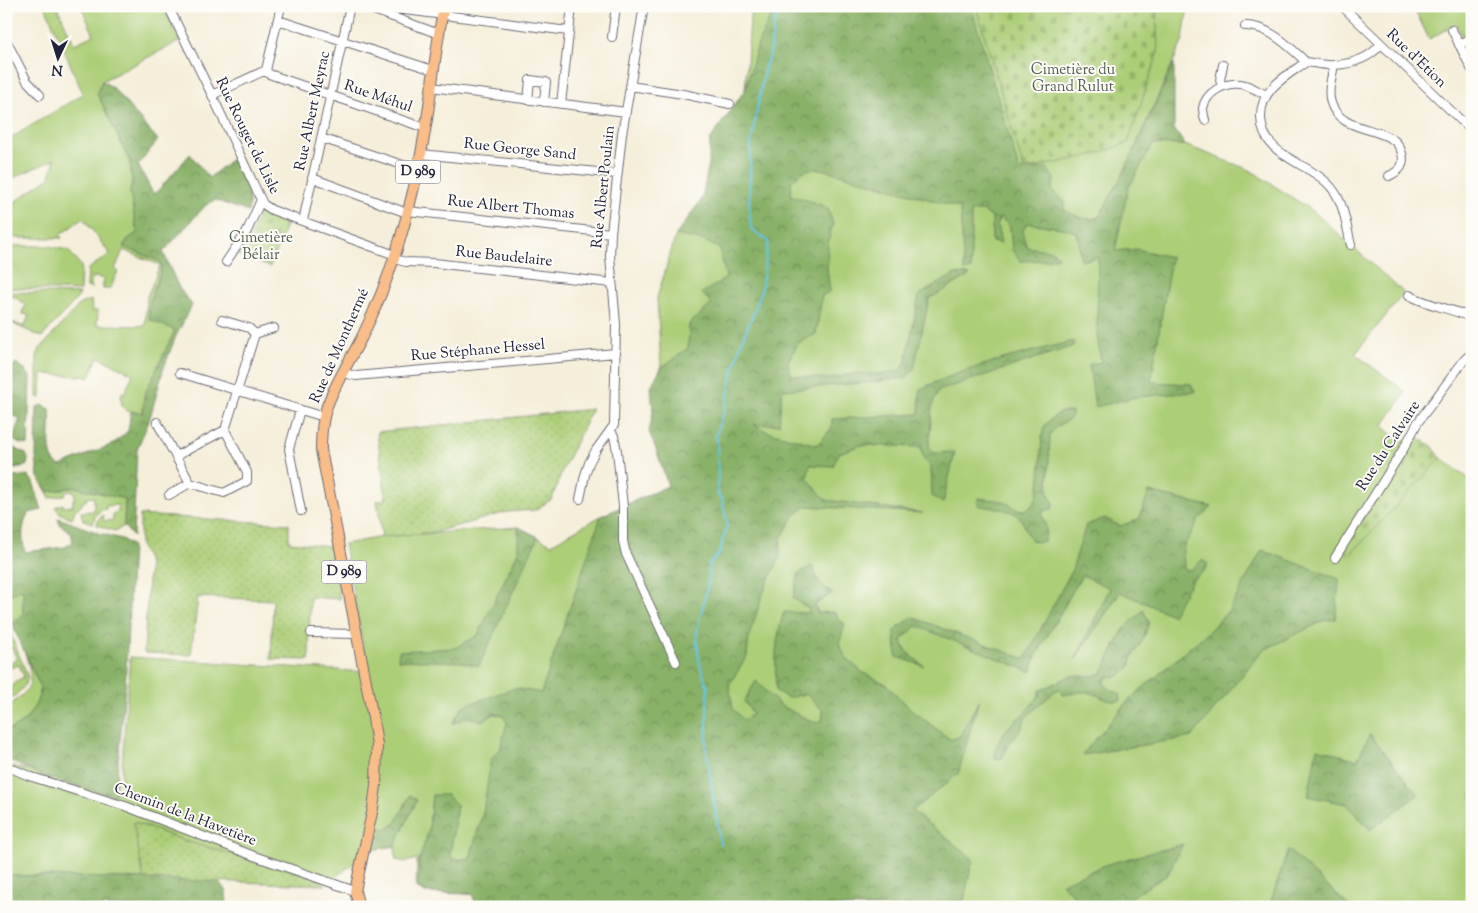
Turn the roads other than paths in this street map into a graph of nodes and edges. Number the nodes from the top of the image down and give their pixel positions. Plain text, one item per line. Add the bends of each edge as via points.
1 (168, 6) edge
2 (281, 6) edge
3 (350, 6) edge
4 (363, 6) edge
5 (374, 6) edge
6 (572, 6) edge
7 (616, 6) edge
8 (644, 6) edge
9 (1342, 6) edge
10 (443, 10) edge
11 (278, 20) junction
12 (1245, 26) dead end
13 (1452, 30) dead end
14 (568, 31) junction
15 (439, 34) junction
16 (612, 38) dead end
17 (1472, 38) edge
18 (6, 40) edge
19 (342, 41) junction
20 (1381, 44) junction
21 (1459, 45) junction
22 (1306, 62) junction
23 (1223, 65) dead end
24 (1334, 65) junction
25 (266, 70) junction
26 (433, 70) junction
27 (1472, 70) edge
28 (630, 86) junction
29 (1222, 86) junction
30 (430, 87) junction
31 (40, 95) dead end
32 (212, 95) junction
33 (330, 95) junction
34 (1266, 95) junction
35 (528, 100) junction
36 (544, 102) junction
37 (561, 104) junction
38 (730, 104) dead end
39 (626, 112) junction
40 (1205, 120) dead end
41 (425, 128) junction
42 (1472, 131) edge
43 (321, 138) junction
44 (421, 154) junction
45 (418, 170) junction
46 (617, 174) junction
47 (1389, 176) dead end
48 (312, 178) junction
49 (261, 200) junction
50 (408, 212) junction
51 (302, 221) junction
52 (611, 233) junction
53 (1351, 245) dead end
54 (395, 257) junction
55 (226, 262) dead end
56 (612, 283) junction
57 (1409, 295) dead end
58 (1472, 318) edge
59 (222, 320) dead end
60 (274, 328) dead end
61 (255, 334) junction
62 (616, 353) junction
63 (1472, 353) edge
64 (344, 372) junction
65 (180, 373) dead end
66 (237, 391) junction
67 (300, 410) junction
68 (324, 417) junction
69 (157, 422) dead end
70 (225, 430) junction
71 (611, 431) junction
72 (176, 456) junction
73 (190, 483) junction
74 (169, 495) dead end
75 (580, 499) dead end
76 (301, 511) dead end
77 (1335, 558) dead end
78 (311, 633) dead end
79 (356, 634) junction
80 (676, 662) dead end
81 (6, 766) edge
82 (355, 891) junction
83 (356, 905) edge

1 - 32 street, Rue Rouget de Lisle
2 - 11 street
3 - 19 street, Rue Albert Meyrac
4 - 15 street
5 - 10 street
6 - 14 street
7 - 16 street
8 - 28 street, Rue Albert Poulain
9 - 20 street, Rue d'Etion
10 - 14 street
10 - 15 main road, Rue de Monthermé / D 989
11 - 19 street
11 - 25 street
12 - 22 street via 1264,29
13 - 21 street
14 - 37 street
15 - 26 main road, Rue de Monthermé / D 989
17 - 21 street
18 - 31 street via 27,81
19 - 26 street
19 - 33 street, Rue Albert Meyrac
20 - 24 street via 1372,54
20 - 42 street, Rue d'Etion
21 - 27 street
22 - 24 street
22 - 34 street
23 - 29 street
24 - 47 street via 1329,92 1338,116 1348,123 1392,139 1399,146 1403,160 1401,167
25 - 32 street
25 - 33 street, Rue Méhul via 269,74
26 - 30 main road, Rue de Monthermé / D 989
28 - 38 street
28 - 39 street, Rue Albert Poulain
29 - 34 street via 1240,84
29 - 40 street via 1206,100 1203,109
30 - 35 street
30 - 41 main road, Rue de Monthermé / D 989
32 - 49 street, Rue Rouget de Lisle
33 - 41 street, Rue Méhul
33 - 43 street, Rue Albert Meyrac
34 - 53 street via 1262,102 1261,120 1268,141 1326,181 1335,192
35 - 36 street
35 - 36 street via 530,80 546,82
36 - 37 street
37 - 39 street
39 - 46 street, Rue Albert Poulain
41 - 44 main road, Rue de Monthermé / D 989
43 - 45 street
43 - 48 street, Rue Albert Meyrac
44 - 45 main road, Rue de Monthermé / D 989
44 - 46 street, Rue George Sand
45 - 50 main road, Rue de Monthermé / D 989
46 - 52 street, Rue Albert Poulain
48 - 50 street, Rue Albert Thomas
48 - 51 street, Rue Albert Meyrac
49 - 51 street, Rue Rouget de Lisle via 272,210
49 - 55 street via 247,231
50 - 52 street, Rue Albert Thomas
50 - 54 main road, Rue de Monthermé / D 989
51 - 54 street, Rue Rouget de Lisle
52 - 56 street, Rue Albert Poulain
54 - 56 street, Rue Baudelaire via 418,264 434,263
54 - 64 main road, Rue de Monthermé / D 989
56 - 62 street, Rue Albert Poulain
57 - 58 street
59 - 61 street via 250,328
60 - 61 street
61 - 66 street
62 - 64 street, Rue Stéphane Hessel via 356,376
62 - 71 street, Rue Albert Poulain via 615,417
63 - 77 street, Rue du Calvaire via 1418,422
64 - 68 main road, Rue de Monthermé / D 989
65 - 66 street
66 - 67 street
66 - 70 street
67 - 68 street
67 - 76 street via 289,449
68 - 79 main road, Rue de Monthermé / D 989 via 321,450
69 - 72 street
70 - 72 street
70 - 73 street via 247,472 246,481 224,492
71 - 75 street via 589,462
71 - 80 street via 617,451 626,554
72 - 73 street
73 - 74 street
78 - 79 street
79 - 82 main road, Rue de Monthermé / D 989 via 377,746 374,808
81 - 82 street, Chemin de la Havetière
82 - 83 main road, Rue de Monthermé / D 989

